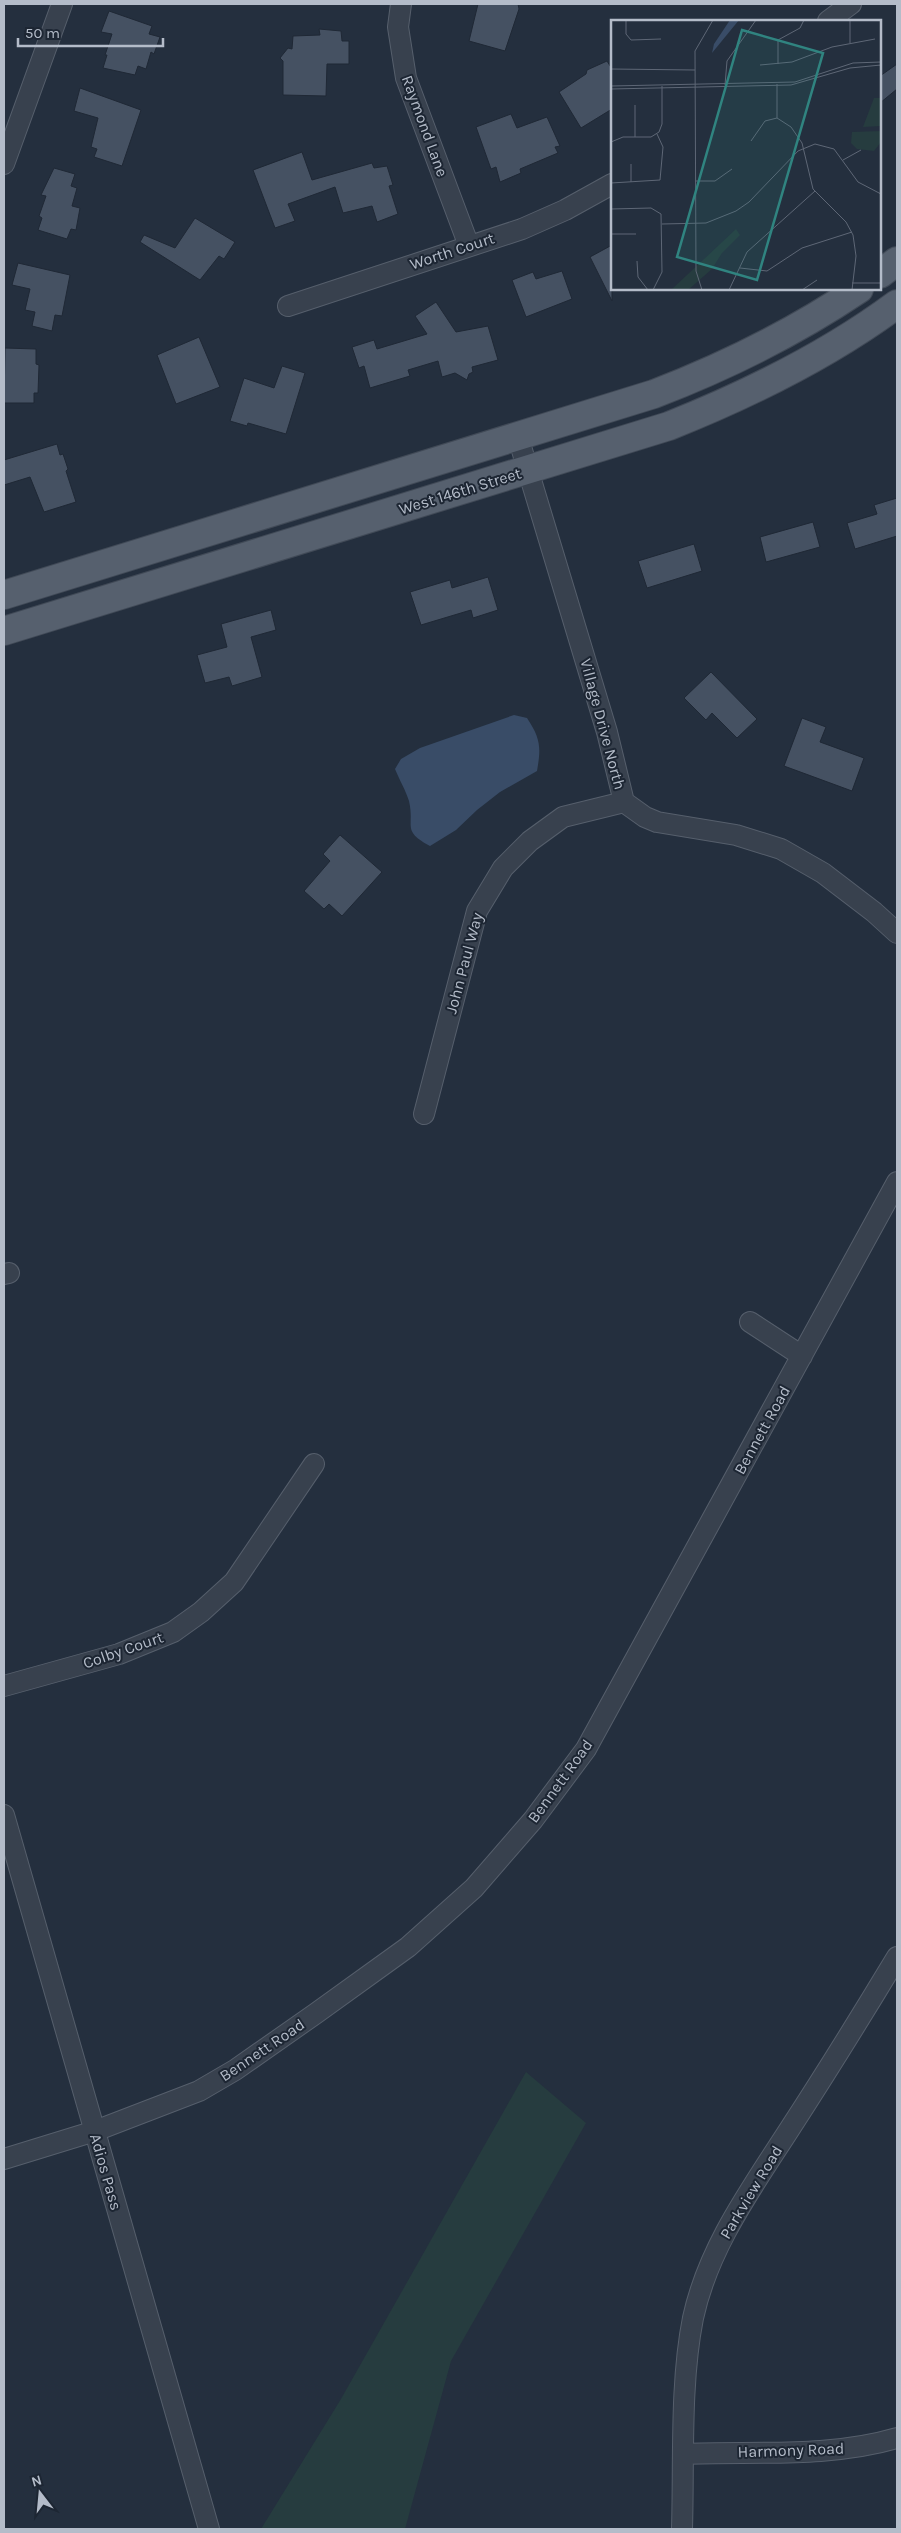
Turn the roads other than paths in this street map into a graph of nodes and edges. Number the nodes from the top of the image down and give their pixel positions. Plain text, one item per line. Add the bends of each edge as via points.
1 (62, 4) edge
2 (401, 4) edge
3 (851, 4) edge
4 (829, 20) edge
5 (4, 164) edge
6 (611, 185) edge
7 (469, 246) junction
8 (897, 261) edge
9 (881, 273) edge
10 (857, 290) edge
11 (897, 304) edge
12 (288, 306) dead end
13 (518, 437) junction
14 (528, 470) junction
15 (4, 595) edge
16 (4, 631) edge
17 (624, 802) junction
18 (897, 933) edge
19 (424, 1114) dead end
20 (897, 1182) edge
21 (750, 1322) dead end
22 (802, 1356) junction
23 (314, 1464) dead end
24 (4, 1686) edge
25 (4, 1815) edge
26 (897, 1956) edge
27 (95, 2132) junction
28 (4, 2159) edge
29 (897, 2438) edge
30 (684, 2454) junction
31 (209, 2529) edge
32 (682, 2529) edge

1 - 5 street
2 - 7 street, Raymond Lane via 398,27 406,78
3 - 4 street
6 - 7 street, Worth Court via 522,229
7 - 12 street, Worth Court
8 - 9 main road
10 - 13 main road via 812,319 723,367 654,394
11 - 14 main road, West 146th Street via 830,349 735,399 668,426
13 - 14 street, Village Drive North
13 - 15 main road
14 - 16 main road, West 146th Street
14 - 17 street, Village Drive North via 607,732
17 - 18 street, Village Drive North via 658,822 736,835 782,849 823,873
17 - 19 street, John Paul Way via 563,818 530,840 502,868 477,912
20 - 22 street, Bennett Road
21 - 22 street
22 - 27 street, Bennett Road via 586,1749 533,1820 474,1888 408,1947 235,2070 199,2091
23 - 24 street, Colby Court via 234,1582 201,1612 173,1632 145,1645
25 - 27 street, Adios Pass
26 - 30 street, Parkview Road via 730,2224 706,2271 693,2318
27 - 28 street, Bennett Road
27 - 31 street, Adios Pass
29 - 30 street, Harmony Road via 868,2446 820,2451
30 - 32 street, Parkview Road

